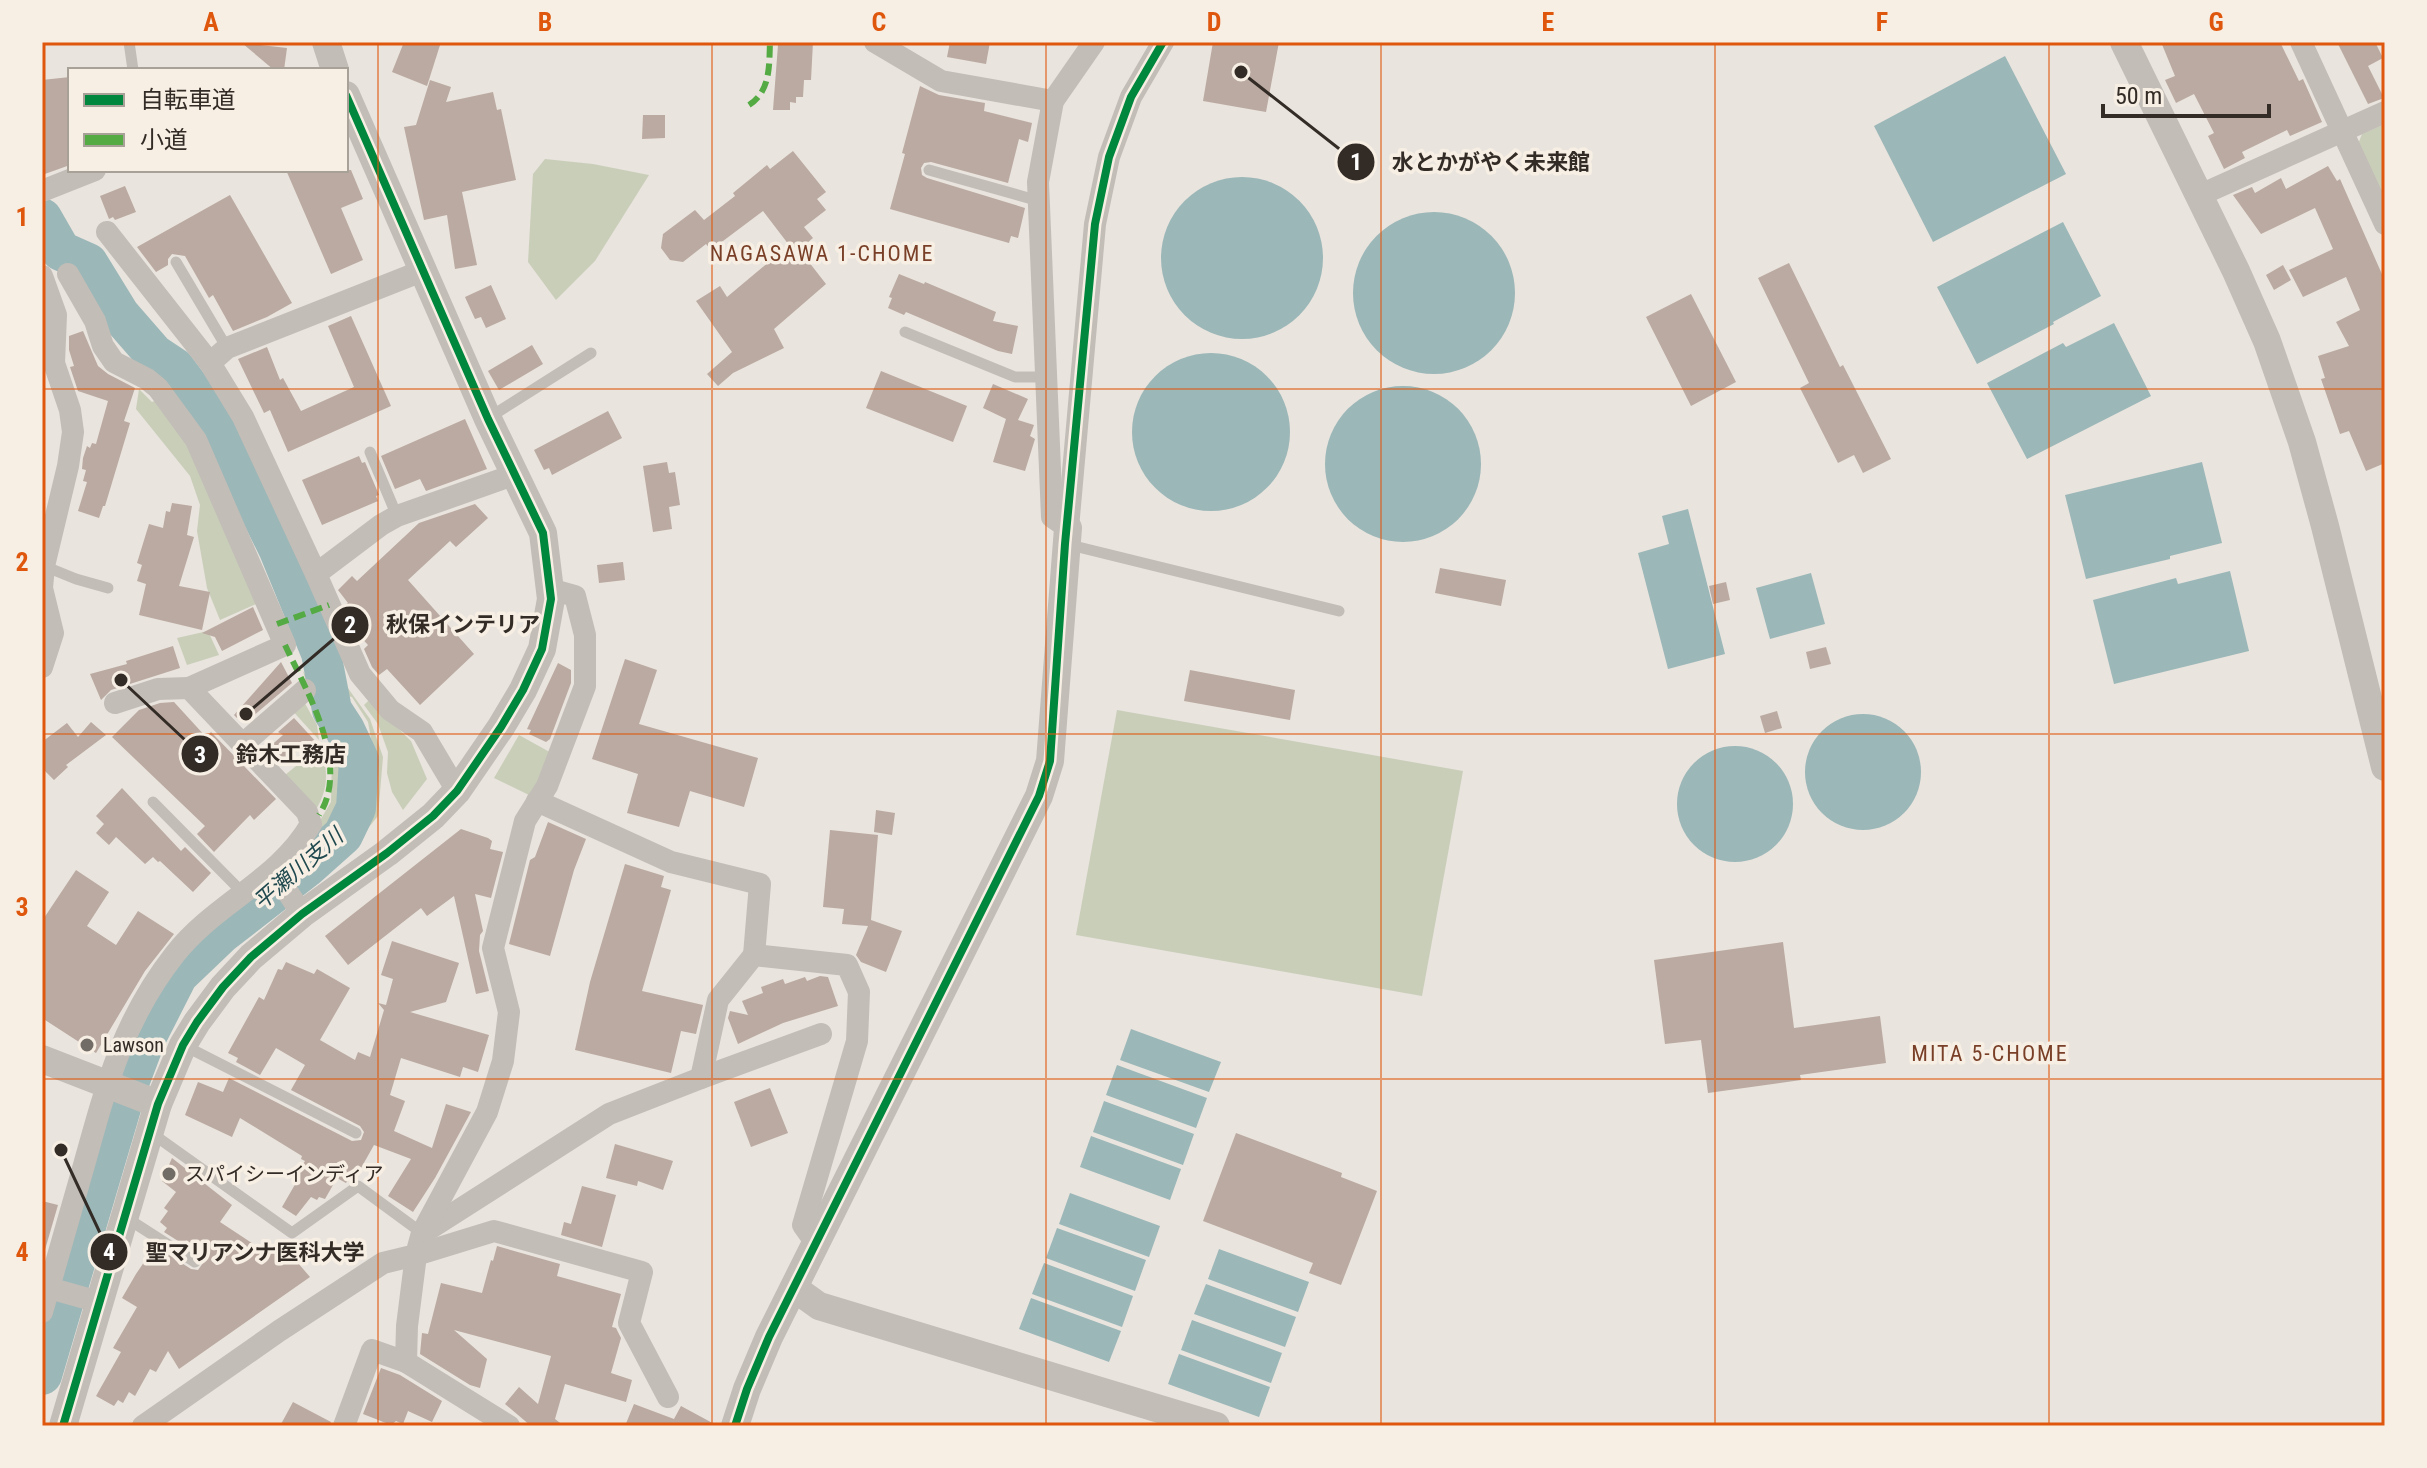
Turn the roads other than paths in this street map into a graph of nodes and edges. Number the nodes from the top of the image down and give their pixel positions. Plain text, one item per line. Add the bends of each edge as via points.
1 (129, 42) edge
2 (875, 42) edge
3 (1094, 42) edge
4 (1163, 42) edge
5 (2124, 42) edge
6 (2301, 42) edge
7 (133, 68) edge
8 (348, 100) edge
9 (1053, 101) junction
10 (2385, 112) edge
11 (2343, 131) junction
12 (929, 170) dead end
13 (90, 172) edge
14 (43, 190) edge
15 (2198, 196) junction
16 (1039, 201) junction
17 (2385, 224) edge
18 (107, 232) dead end
19 (176, 262) dead end
20 (422, 271) junction
21 (68, 274) dead end
22 (44, 285) edge
23 (905, 332) dead end
24 (227, 348) junction
25 (591, 353) dead end
26 (210, 363) junction
27 (1047, 377) junction
28 (488, 419) junction
29 (370, 452) dead end
30 (514, 472) junction
31 (397, 516) junction
32 (1066, 536) junction
33 (316, 574) junction
34 (43, 581) edge
35 (108, 588) dead end
36 (550, 589) junction
37 (1339, 611) dead end
38 (42, 667) edge
39 (2376, 682) edge
40 (189, 688) junction
41 (305, 690) dead end
42 (115, 703) dead end
43 (244, 743) junction
44 (2385, 767) edge
45 (457, 791) junction
46 (537, 801) junction
47 (153, 802) dead end
48 (286, 889) junction
49 (242, 892) junction
50 (754, 955) junction
51 (821, 1034) dead end
52 (183, 1045) junction
53 (42, 1059) edge
54 (701, 1078) junction
55 (130, 1094) junction
56 (149, 1132) junction
57 (356, 1133) dead end
58 (124, 1217) junction
59 (816, 1243) junction
60 (419, 1244) junction
61 (195, 1262) dead end
62 (794, 1288) junction
63 (53, 1289) junction
64 (90, 1300) junction
65 (42, 1312) edge
66 (406, 1362) junction
67 (668, 1397) dead end
68 (63, 1426) edge
69 (143, 1426) edge
70 (344, 1426) edge
71 (509, 1426) edge
72 (735, 1426) edge
73 (1216, 1426) edge

1 - 7 lane
2 - 9 street via 941,81
3 - 9 street
4 - 32 street via 1131,97 1109,157 1095,224
5 - 15 street
6 - 11 street
8 - 20 street
9 - 16 street
10 - 11 street
11 - 15 street
11 - 17 street
12 - 16 lane
13 - 14 street
15 - 39 street via 2267,341
16 - 27 street
18 - 26 street
19 - 24 lane
20 - 24 street
20 - 28 street
21 - 40 street via 114,362 158,388 196,440 285,645
22 - 34 street via 56,315 54,363 73,432
23 - 27 lane via 1015,377
24 - 26 street
25 - 28 lane
26 - 33 street via 243,417
27 - 32 street via 1052,517
28 - 30 street
29 - 31 lane
30 - 31 street
30 - 36 street via 543,533
31 - 33 street
32 - 37 lane
32 - 59 street via 1050,761 1039,796
33 - 45 street via 360,674 390,710 422,732
34 - 35 lane via 76,579
34 - 38 street via 53,633
36 - 45 street via 542,649 501,727
36 - 46 street via 575,596 585,635 585,686
39 - 44 street
40 - 42 street via 158,689
40 - 43 street
41 - 43 street
43 - 48 street via 307,812 311,824
45 - 48 street via 387,853
46 - 50 street via 671,862 760,884
46 - 60 street via 525,821 493,948 509,1012 503,1061 487,1112
47 - 49 lane
48 - 49 street
48 - 52 street via 251,957
49 - 55 street via 191,934 122,1039
50 - 54 street via 718,1000
50 - 59 street via 847,965 859,992 857,1041 803,1225
51 - 54 street
52 - 55 street
52 - 57 lane
53 - 55 street
54 - 60 street via 609,1114
55 - 56 street
55 - 63 street
56 - 58 street
56 - 60 lane via 292,1233 358,1186
58 - 61 lane
58 - 64 street
59 - 62 street
60 - 66 street
60 - 67 street via 494,1231 642,1272 629,1323
60 - 69 street via 279,1331
62 - 72 street
62 - 73 street via 819,1306
63 - 64 street
63 - 65 street
64 - 68 street
66 - 70 street via 372,1350
66 - 71 street

